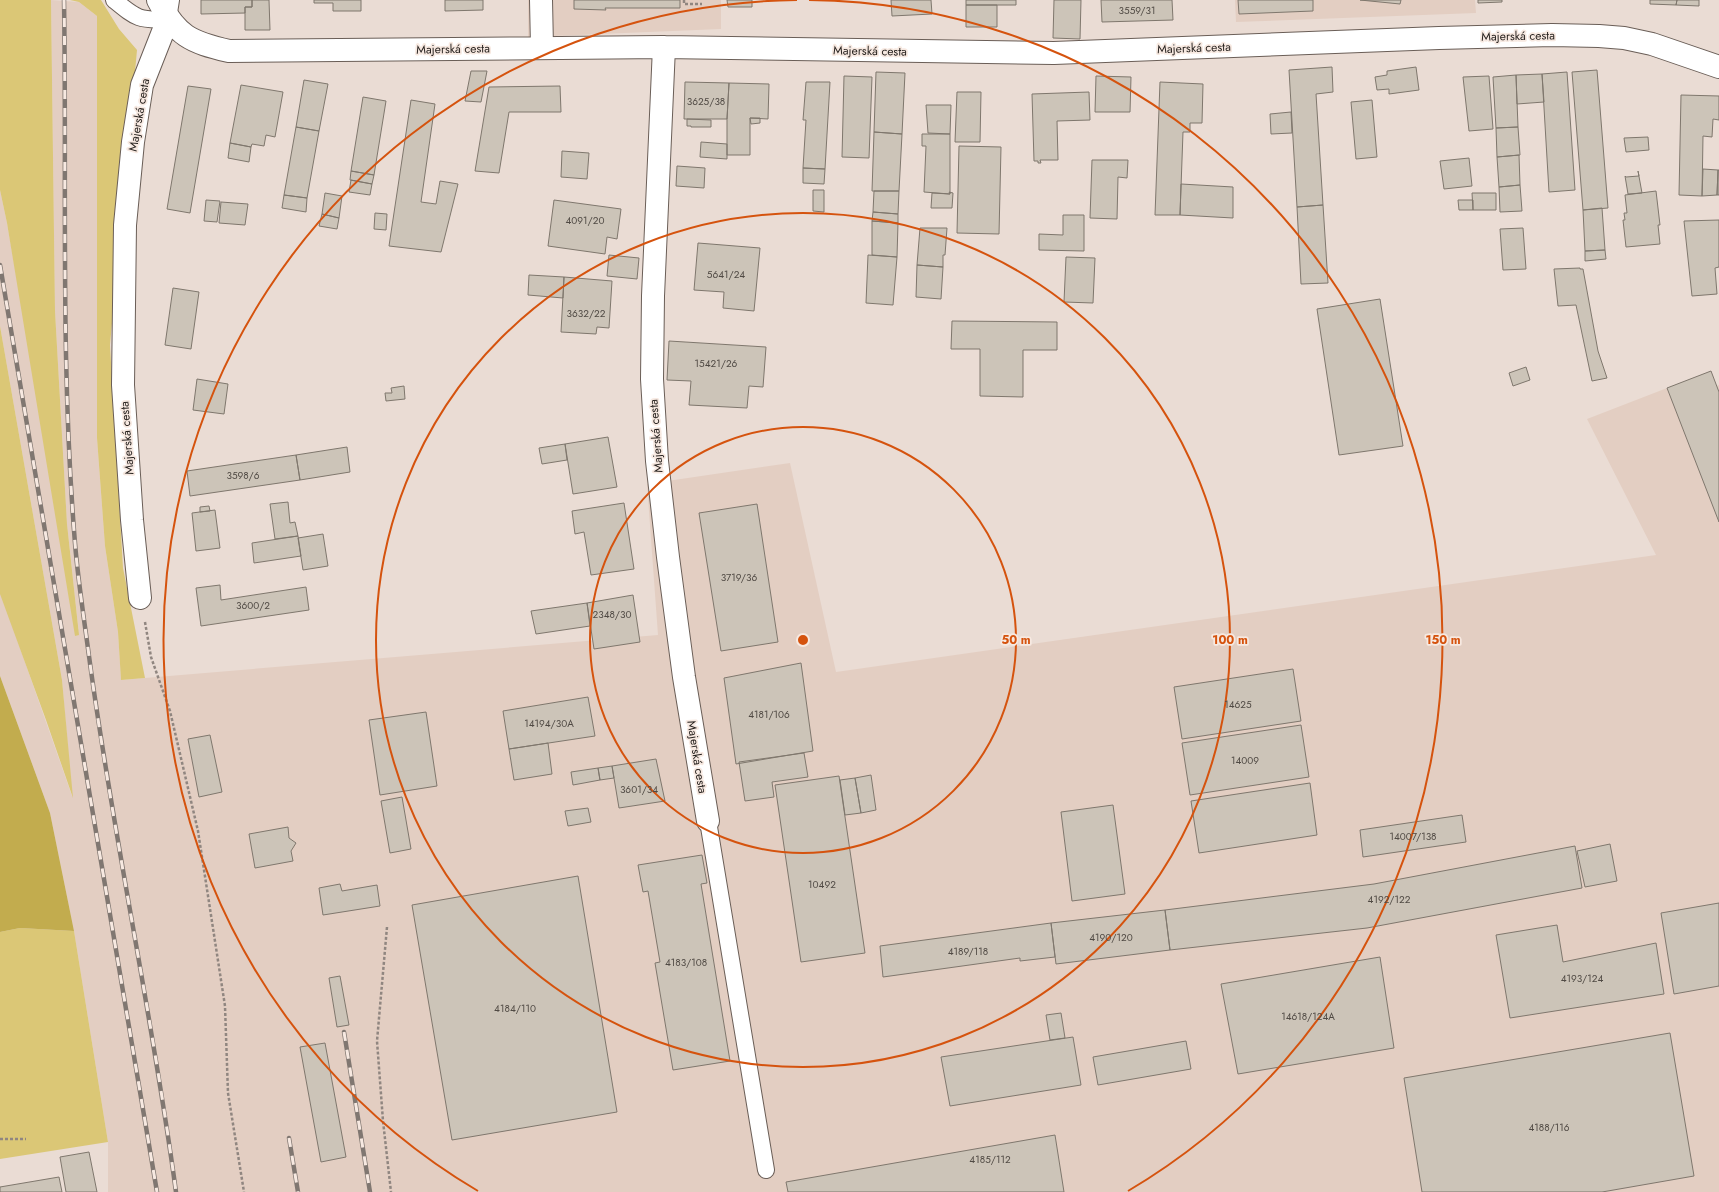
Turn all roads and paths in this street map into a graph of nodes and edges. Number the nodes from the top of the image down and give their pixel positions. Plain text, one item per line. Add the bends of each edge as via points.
1 (114, 0) edge
2 (158, 0) edge
3 (541, 0) edge
4 (684, 0) edge
5 (702, 4) dead end
6 (169, 10) edge
7 (664, 47) junction
8 (542, 48) junction
9 (1719, 67) edge
10 (140, 598) joint
11 (708, 821) joint
12 (387, 927) dead end
13 (0, 1139) edge
14 (26, 1139) dead end
15 (766, 1170) dead end
16 (244, 1192) edge
17 (391, 1192) edge

1 - 6 lane via 132,15 148,21
2 - 6 street
3 - 8 street
4 - 5 path via 684,4
6 - 8 street, Majerská cesta via 183,35 205,45 229,51
6 - 10 street, Majerská cesta via 142,85 133,142 125,225 123,386
7 - 8 street, Majerská cesta
7 - 9 street, Majerská cesta via 1054,53 1552,35 1624,38 1652,44
7 - 11 street, Majerská cesta via 652,379 657,461 668,557 683,672
10 - 16 path via 151,657 170,711 198,831 226,1006 228,1093
11 - 15 lane
12 - 17 path via 377,1041
13 - 14 path

